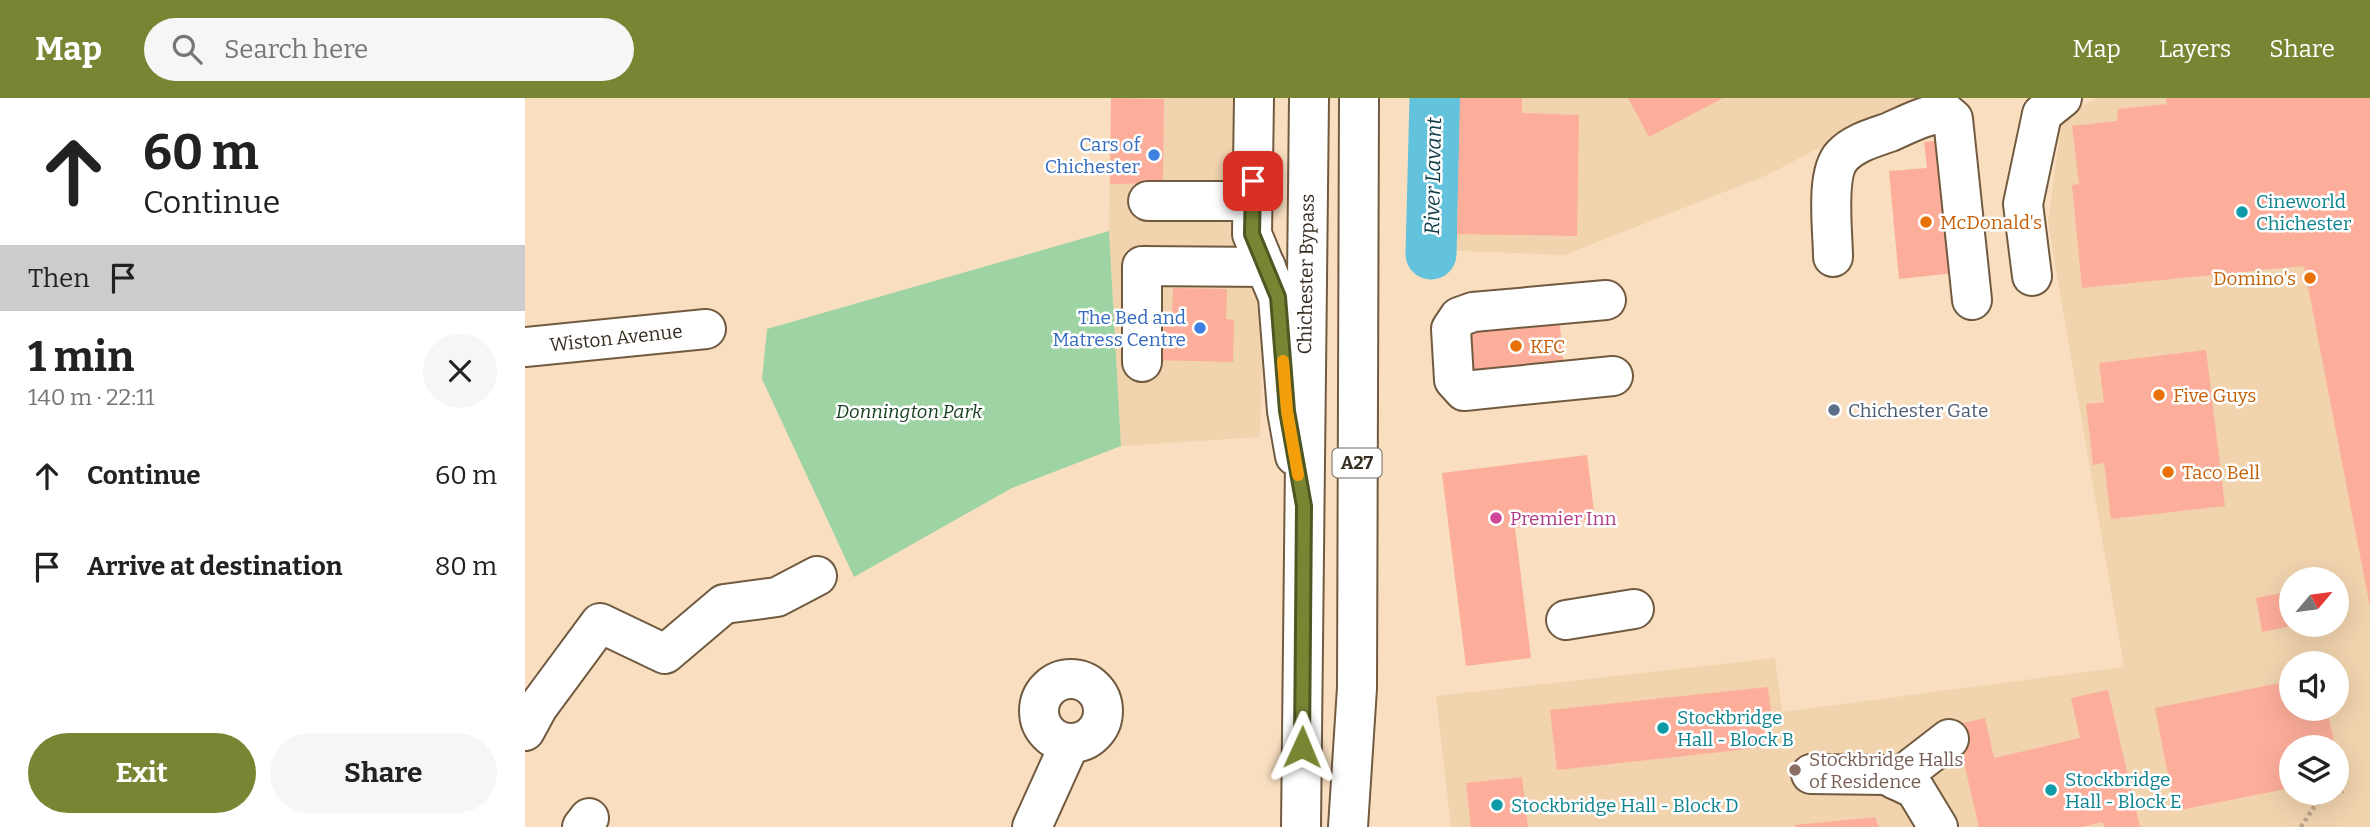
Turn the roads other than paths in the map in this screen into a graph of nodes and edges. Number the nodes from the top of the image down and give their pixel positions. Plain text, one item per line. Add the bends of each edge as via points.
1 (1236, 98) edge
2 (1309, 98) edge
3 (1359, 98) edge
4 (2062, 98) edge
5 (1147, 201) dead end
6 (1253, 201) junction
7 (1833, 257) dead end
8 (1266, 267) junction
9 (2032, 276) dead end
10 (1606, 300) dead end
11 (1972, 300) dead end
12 (706, 329) dead end
13 (525, 347) edge
14 (1142, 362) dead end
15 (1613, 376) dead end
16 (1304, 506) junction
17 (817, 576) dead end
18 (1635, 609) dead end
19 (1566, 620) dead end
20 (1357, 688) junction
21 (525, 731) edge
22 (1949, 739) dead end
23 (1070, 743) dead end
24 (1811, 774) dead end
25 (1896, 780) junction
26 (1032, 827) edge
27 (1301, 827) edge
28 (1348, 827) edge
29 (1367, 827) edge
30 (1938, 827) edge

1 - 6 main road via 1254,141
2 - 16 main road, Chichester Bypass / A27
3 - 20 main road, A27
4 - 9 main road via 2042,114 2023,204
5 - 6 main road
6 - 8 main road via 1252,234
7 - 11 main road via 1832,172 1840,158 1874,138 1933,113 1946,113 1953,120
8 - 14 main road via 1142,266
8 - 16 main road via 1278,297 1287,411
10 - 15 main road via 1459,317 1451,329 1454,380 1464,391
12 - 13 main road, Wiston Avenue
16 - 27 main road, Chichester Bypass / A27
17 - 21 main road via 777,597 724,604 666,654 600,623
18 - 19 main road
20 - 28 main road, A27
20 - 29 main road, A27 via 1368,770
22 - 25 main road
23 - 26 main road
24 - 25 main road via 1886,775
25 - 30 main road via 1915,789

